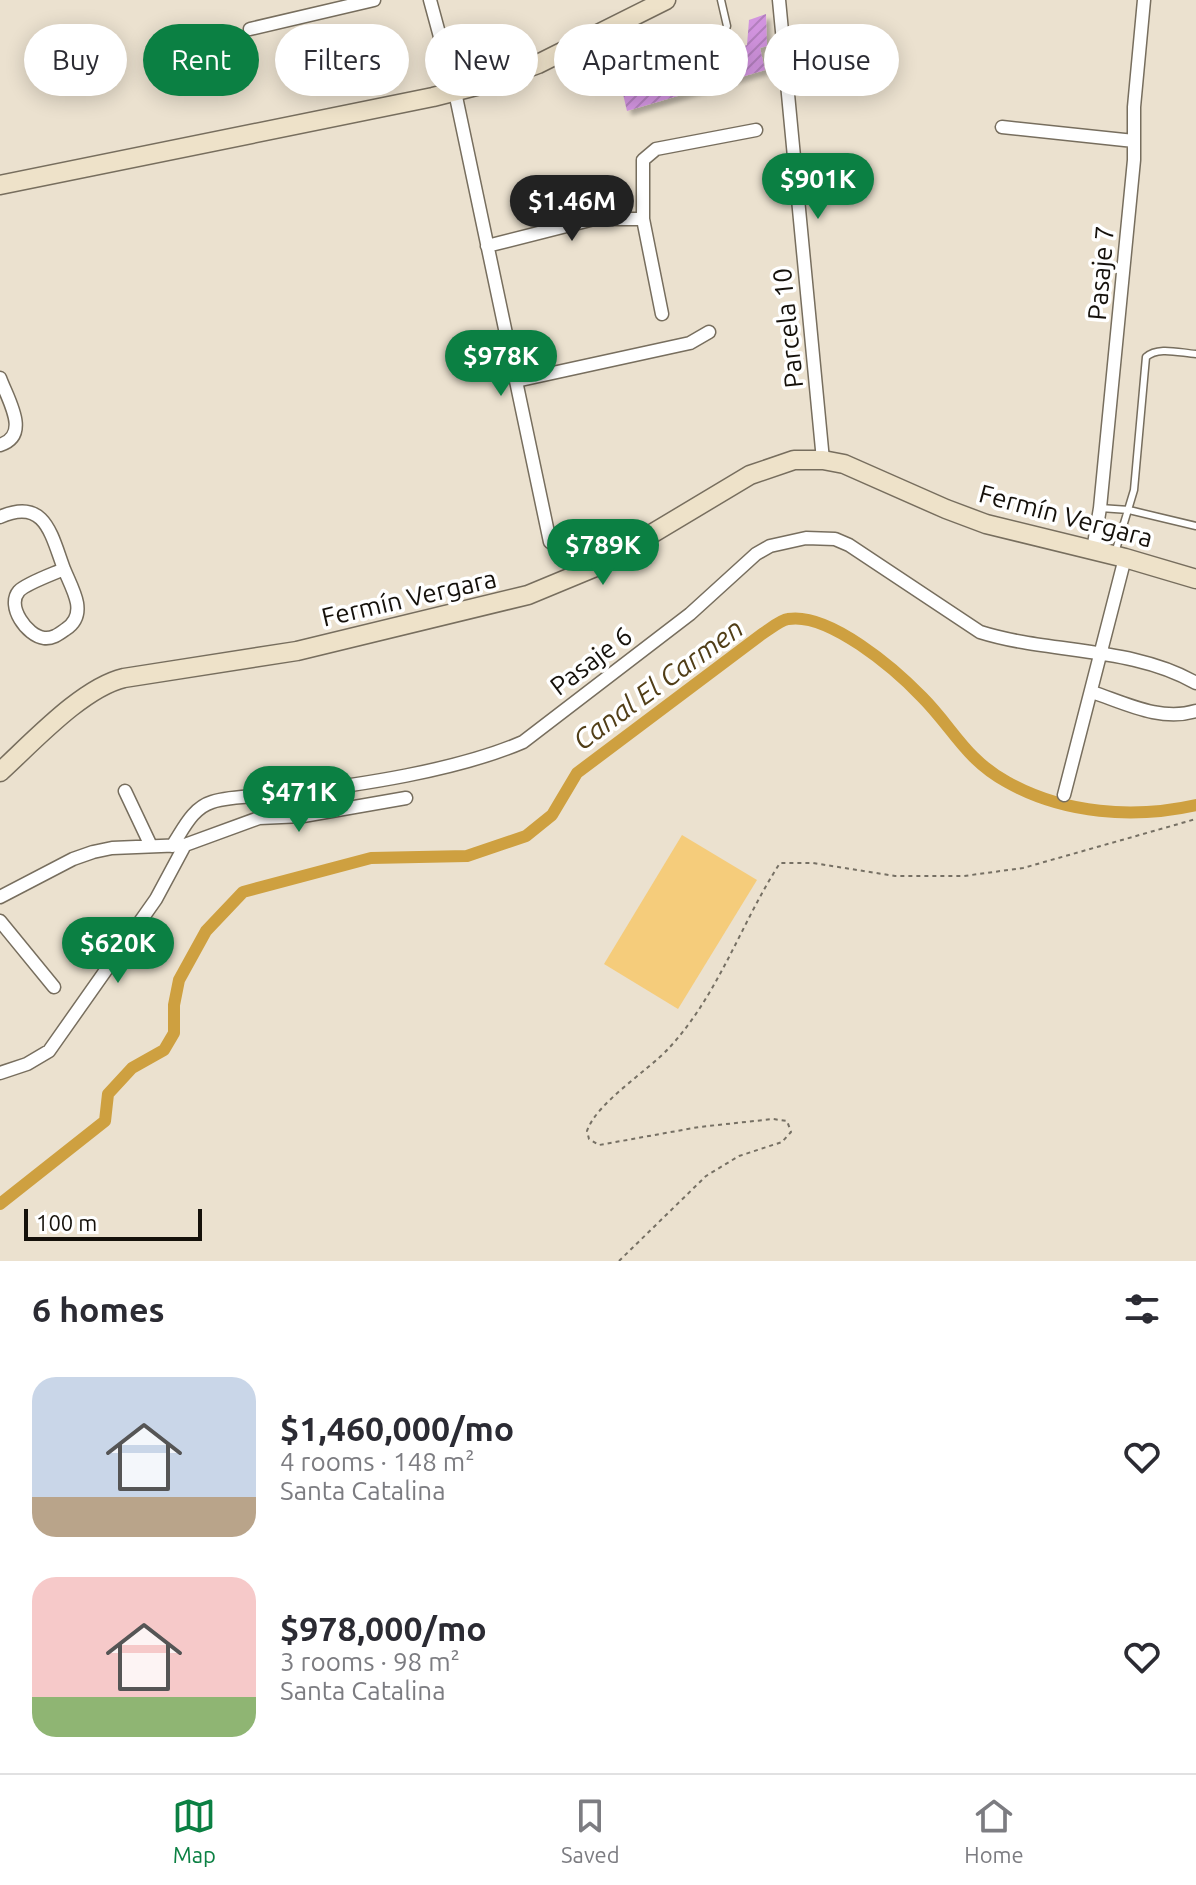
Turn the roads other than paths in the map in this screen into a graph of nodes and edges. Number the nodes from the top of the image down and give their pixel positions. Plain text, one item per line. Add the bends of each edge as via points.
1 (374, 0) edge
2 (430, 0) edge
3 (666, 0) edge
4 (721, 0) edge
5 (779, 0) edge
6 (1144, 0) edge
7 (437, 24) edge
8 (619, 24) edge
9 (727, 24) edge
10 (259, 27) edge
11 (435, 96) edge
12 (456, 96) edge
13 (1002, 127) dead end
14 (756, 130) dead end
15 (1134, 141) junction
16 (0, 185) edge
17 (643, 219) junction
18 (487, 246) junction
19 (662, 314) dead end
20 (709, 332) dead end
21 (1196, 354) edge
22 (0, 378) edge
23 (516, 381) junction
24 (0, 445) edge
25 (823, 460) junction
26 (1100, 508) junction
27 (1129, 510) junction
28 (0, 517) edge
29 (1196, 526) edge
30 (550, 542) road end
31 (1093, 550) junction
32 (1120, 557) junction
33 (64, 569) junction
34 (1196, 579) edge
35 (1102, 655) junction
36 (1196, 683) edge
37 (1092, 692) junction
38 (1196, 711) edge
39 (0, 772) edge
40 (125, 791) dead end
41 (1064, 795) dead end
42 (406, 798) dead end
43 (151, 846) junction
44 (179, 846) junction
45 (0, 897) edge
46 (0, 921) edge
47 (54, 987) dead end
48 (0, 1073) edge

1 - 10 street
2 - 7 street
3 - 8 street
4 - 9 lane
5 - 25 street, Parcela 10
6 - 15 street, Pasaje 7
11 - 16 street
12 - 18 street
13 - 15 street
14 - 17 street via 648,154 641,168
15 - 26 street, Pasaje 7
17 - 18 street via 594,219
17 - 19 street
18 - 23 street
20 - 23 street via 690,343
21 - 27 lane via 1158,351 1146,357
22 - 24 street via 17,431 14,439
23 - 30 street
25 - 31 street, Fermín Vergara via 854,467 986,524
25 - 39 street, Fermín Vergara via 794,460 750,475 566,582 505,602 297,651 115,680 85,696
26 - 27 lane
26 - 31 street, Pasaje 7
27 - 29 lane
27 - 32 lane
28 - 33 street via 14,510 32,511 43,519
31 - 32 street, Fermín Vergara
32 - 34 street, Fermín Vergara
32 - 35 street
33 - 33 street via 20,590 16,598 15,609 23,622 42,638 54,638 77,618
35 - 36 street, Pasaje 6 via 1177,672
35 - 37 street
35 - 44 street, Pasaje 6 via 980,632 849,545 806,538 756,554 690,614 523,742 498,753 402,775 212,802 194,813
37 - 38 street via 1162,714
37 - 41 street
40 - 43 street
42 - 44 street via 259,818
43 - 44 street
43 - 45 street via 112,848 73,859
44 - 48 street, Pasaje 6 via 156,899 49,1051
46 - 47 street

